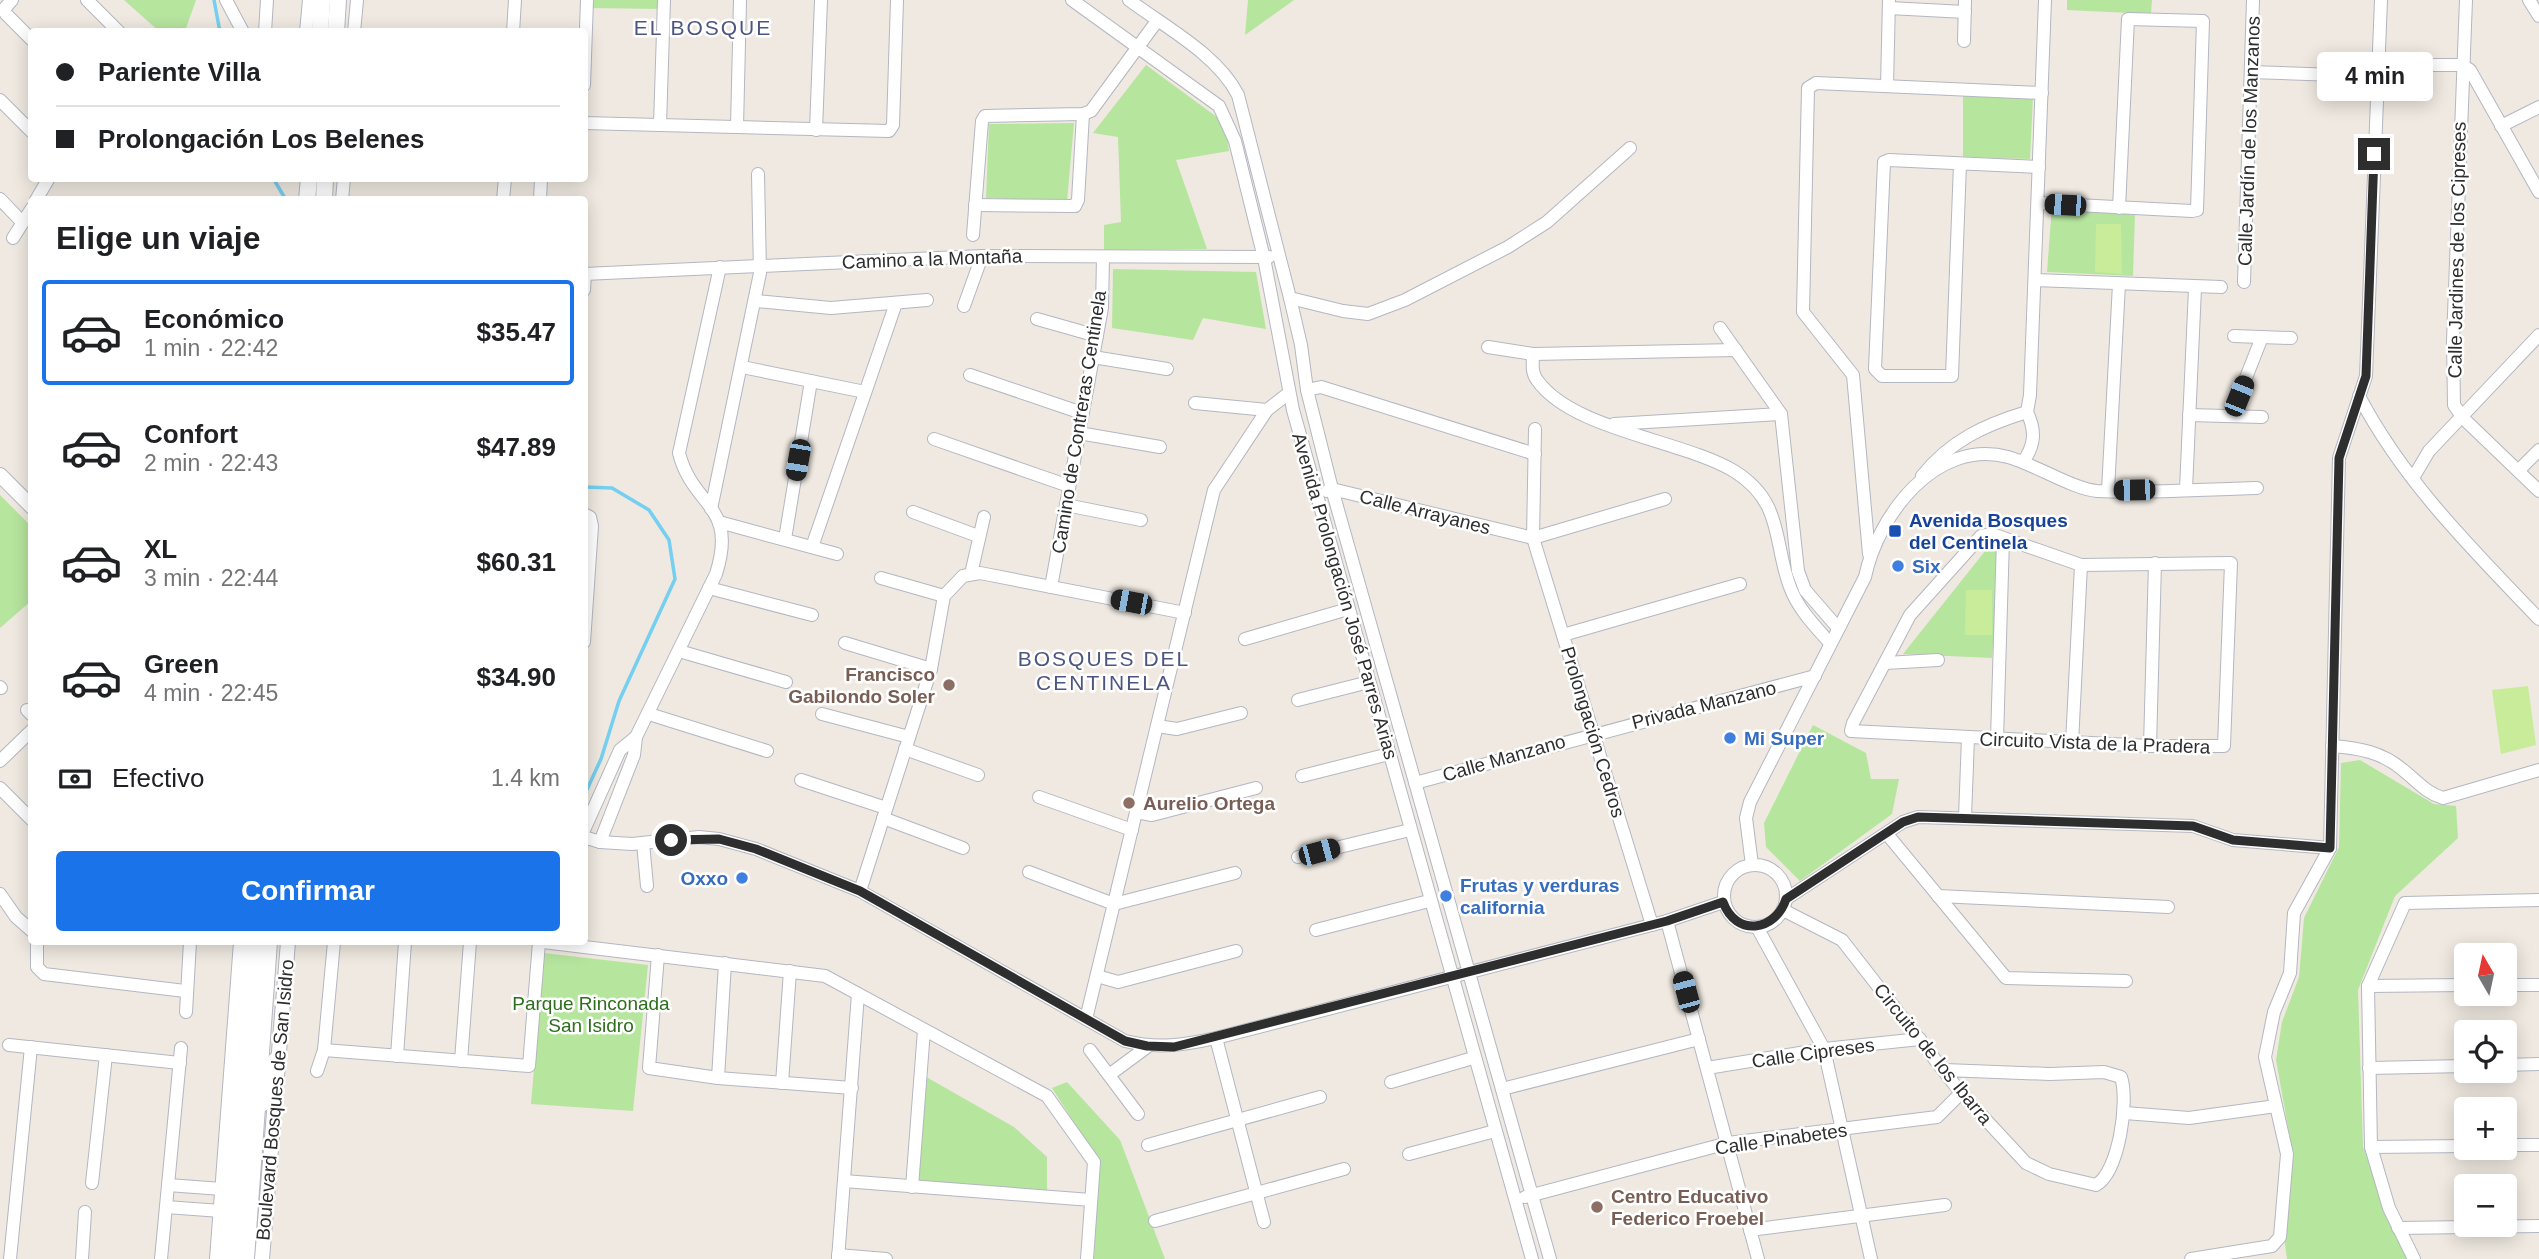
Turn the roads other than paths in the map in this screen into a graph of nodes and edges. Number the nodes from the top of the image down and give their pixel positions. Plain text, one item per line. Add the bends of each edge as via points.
1 (12, 0) edge
2 (88, 0) edge
3 (226, 0) edge
4 (267, 0) edge
5 (309, 0) edge
6 (323, 0) edge
7 (338, 0) edge
8 (357, 0) edge
9 (514, 0) edge
10 (587, 0) edge
11 (664, 0) edge
12 (740, 0) edge
13 (821, 0) edge
14 (897, 0) edge
15 (1072, 0) edge
16 (1129, 0) edge
17 (2045, 0) edge
18 (2253, 0) edge
19 (2381, 0) edge
20 (2466, 0) edge
21 (2529, 0) edge
22 (1889, 4) edge
23 (1965, 6) edge
24 (2539, 16) edge
25 (1157, 21) junction
26 (114, 28) edge
27 (241, 28) edge
28 (265, 28) edge
29 (306, 28) edge
30 (320, 28) edge
31 (336, 28) edge
32 (354, 28) edge
33 (513, 28) edge
34 (586, 28) edge
35 (28, 36) edge
36 (1964, 41) dead end
37 (1138, 49) junction
38 (2462, 65) junction
39 (2378, 71) junction
40 (2251, 72) junction
41 (1887, 86) junction
42 (2042, 93) junction
43 (1238, 95) junction
44 (0, 100) edge
45 (1219, 106) junction
46 (2539, 107) edge
47 (1083, 114) junction
48 (588, 123) edge
49 (660, 125) junction
50 (2501, 126) junction
51 (737, 127) junction
52 (28, 128) edge
53 (816, 130) junction
54 (1630, 148) dead end
55 (1960, 164) junction
56 (2039, 167) junction
57 (758, 174) dead end
58 (2539, 192) edge
59 (0, 199) edge
60 (2038, 203) junction
61 (975, 205) junction
62 (2119, 208) junction
63 (28, 214) edge
64 (22, 222) junction
65 (973, 235) dead end
66 (13, 238) dead end
67 (982, 256) junction
68 (1280, 256) junction
69 (1103, 257) junction
70 (1264, 258) junction
71 (761, 265) junction
72 (720, 267) junction
73 (588, 274) edge
74 (2035, 280) junction
75 (2244, 282) dead end
76 (2119, 284) junction
77 (2221, 287) dead end
78 (2195, 288) junction
79 (1290, 298) junction
80 (927, 300) dead end
81 (756, 301) junction
82 (896, 303) junction
83 (964, 306) dead end
84 (1037, 319) dead end
85 (1720, 328) dead end
86 (2539, 335) edge
87 (1097, 336) junction
88 (2234, 336) dead end
89 (2262, 337) junction
90 (2291, 338) dead end
91 (1488, 347) dead end
92 (1736, 349) junction
93 (1533, 354) junction
94 (1093, 357) junction
95 (742, 368) junction
96 (1167, 369) dead end
97 (970, 375) dead end
98 (811, 381) junction
99 (1307, 390) junction
100 (865, 392) junction
101 (1289, 393) junction
102 (2359, 396) junction
103 (1195, 402) dead end
104 (1267, 410) junction
105 (2027, 412) junction
106 (1082, 413) junction
107 (1781, 414) junction
108 (2189, 415) junction
109 (2231, 416) junction
110 (2262, 417) dead end
111 (2463, 418) junction
112 (1606, 425) junction
113 (1535, 429) dead end
114 (1079, 433) junction
115 (1972, 433) junction
116 (934, 439) dead end
117 (1160, 447) dead end
118 (2539, 450) edge
119 (1979, 453) junction
120 (1535, 454) junction
121 (2023, 462) junction
122 (2519, 470) junction
123 (0, 475) edge
124 (2413, 478) junction
125 (1069, 486) junction
126 (1913, 487) junction
127 (2257, 488) dead end
128 (1332, 489) junction
129 (2186, 489) junction
130 (2108, 490) junction
131 (2539, 491) edge
132 (1317, 494) junction
133 (1665, 499) dead end
134 (28, 502) edge
135 (1866, 502) junction
136 (1066, 505) junction
137 (711, 509) junction
138 (1894, 511) junction
139 (913, 512) dead end
140 (588, 516) edge
141 (984, 517) dead end
142 (1792, 519) junction
143 (1141, 520) dead end
144 (1775, 521) junction
145 (719, 522) junction
146 (978, 536) junction
147 (1533, 538) junction
148 (785, 539) junction
149 (2003, 539) junction
150 (812, 547) junction
151 (837, 554) dead end
152 (1869, 558) junction
153 (2155, 563) junction
154 (2081, 565) junction
155 (588, 572) edge
156 (971, 574) junction
157 (881, 579) dead end
158 (1740, 584) dead end
159 (1051, 587) junction
160 (709, 588) junction
161 (944, 596) junction
162 (1348, 609) junction
163 (1185, 612) junction
164 (813, 615) dead end
165 (2539, 619) edge
166 (1838, 628) junction
167 (1563, 635) junction
168 (1245, 639) dead end
169 (845, 643) dead end
170 (1830, 643) junction
171 (679, 651) junction
172 (1938, 660) dead end
173 (1885, 663) junction
174 (931, 669) junction
175 (1815, 676) junction
176 (786, 682) dead end
177 (1369, 682) junction
178 (1298, 700) dead end
179 (1241, 713) dead end
180 (649, 714) junction
181 (822, 714) dead end
182 (1157, 726) junction
183 (1593, 733) junction
184 (28, 734) edge
185 (636, 737) junction
186 (1968, 738) junction
187 (1997, 739) junction
188 (907, 743) junction
189 (2072, 743) junction
190 (2150, 746) junction
191 (2332, 746) junction
192 (767, 751) dead end
193 (1389, 754) junction
194 (0, 761) edge
195 (2539, 770) edge
196 (978, 775) dead end
197 (1303, 776) dead end
198 (801, 780) dead end
199 (1415, 783) junction
200 (0, 788) edge
201 (1256, 788) dead end
202 (1040, 797) dead end
203 (885, 813) junction
204 (1136, 813) junction
205 (28, 816) edge
206 (1965, 817) junction
207 (588, 821) edge
208 (1132, 830) junction
209 (1410, 830) junction
210 (1887, 834) junction
211 (588, 838) edge
212 (600, 842) junction
213 (643, 843) junction
214 (963, 848) dead end
215 (2330, 848) junction
216 (1298, 857) dead end
217 (1752, 865) junction
218 (1029, 872) dead end
219 (1235, 873) dead end
220 (647, 886) dead end
221 (860, 891) junction
222 (0, 894) edge
223 (1938, 896) junction
224 (2539, 900) edge
225 (1429, 901) junction
226 (1723, 902) junction
227 (1114, 904) junction
228 (1785, 905) junction
229 (2168, 907) dead end
230 (1667, 921) junction
231 (1652, 925) junction
232 (1757, 927) junction
233 (28, 928) edge
234 (1316, 930) dead end
235 (37, 945) edge
236 (190, 945) edge
237 (241, 945) edge
238 (254, 945) edge
239 (269, 945) edge
240 (288, 945) edge
241 (334, 945) edge
242 (405, 945) edge
243 (470, 945) edge
244 (541, 945) edge
245 (568, 945) edge
246 (1236, 951) dead end
247 (658, 955) junction
248 (725, 963) junction
249 (790, 971) junction
250 (1469, 973) junction
251 (1097, 976) junction
252 (1451, 977) junction
253 (2126, 981) dead end
254 (2454, 985) edge
255 (2517, 985) edge
256 (2539, 985) edge
257 (2368, 986) junction
258 (185, 991) junction
259 (858, 994) junction
260 (186, 1012) dead end
261 (1086, 1019) junction
262 (924, 1030) junction
263 (1216, 1038) junction
264 (1699, 1039) junction
265 (1920, 1039) junction
266 (9, 1045) dead end
267 (1147, 1046) junction
268 (31, 1047) junction
269 (181, 1048) dead end
270 (1824, 1049) junction
271 (324, 1050) junction
272 (1090, 1050) dead end
273 (106, 1055) junction
274 (397, 1056) junction
275 (1474, 1058) junction
276 (276, 1060) junction
277 (461, 1061) junction
278 (180, 1063) junction
279 (2539, 1064) edge
280 (2517, 1065) edge
281 (2454, 1066) edge
282 (1707, 1068) junction
283 (2369, 1068) junction
284 (1945, 1070) junction
285 (317, 1071) dead end
286 (1109, 1076) junction
287 (718, 1078) junction
288 (1391, 1082) dead end
289 (782, 1083) junction
290 (852, 1088) junction
291 (1502, 1089) junction
292 (1961, 1093) junction
293 (1320, 1097) dead end
294 (2276, 1105) junction
295 (1138, 1114) dead end
296 (2124, 1114) junction
297 (1237, 1120) junction
298 (255, 1129) junction
299 (1495, 1131) junction
300 (1841, 1131) junction
301 (1728, 1143) junction
302 (1148, 1145) dead end
303 (2517, 1145) edge
304 (2539, 1145) edge
305 (2454, 1146) edge
306 (2371, 1147) junction
307 (1409, 1154) dead end
308 (1344, 1169) dead end
309 (844, 1181) junction
310 (92, 1183) dead end
311 (168, 1185) junction
312 (912, 1186) junction
313 (222, 1189) junction
314 (1256, 1193) junction
315 (1532, 1195) junction
316 (1091, 1200) junction
317 (1514, 1200) junction
318 (1945, 1205) dead end
319 (166, 1207) junction
320 (85, 1212) dead end
321 (220, 1212) junction
322 (1861, 1215) junction
323 (1154, 1221) dead end
324 (1264, 1222) dead end
325 (2539, 1226) edge
326 (2398, 1228) junction
327 (1751, 1230) junction
328 (838, 1257) edge
329 (10, 1259) edge
330 (82, 1259) edge
331 (161, 1259) edge
332 (217, 1259) edge
333 (231, 1259) edge
334 (246, 1259) edge
335 (262, 1259) edge
336 (886, 1259) edge
337 (1087, 1259) edge
338 (1532, 1259) edge
339 (1550, 1259) edge
340 (1758, 1259) edge
341 (1871, 1259) edge
342 (2191, 1259) edge
343 (2414, 1259) edge

1 - 35 street via 4,9 6,14
2 - 26 street
3 - 27 street
4 - 28 street
5 - 29 street
6 - 30 main road
7 - 31 main road
8 - 32 street
9 - 33 street
10 - 34 street
11 - 49 street
12 - 51 street
13 - 53 street
14 - 53 street via 892,129
15 - 37 street, Avenida Prolongación José Parres Arias
16 - 25 street, Avenida Prolongación José Parres Arias
17 - 42 street
18 - 40 street, Calle Jardín de los Manzanos
19 - 39 street
20 - 38 street, Calle Jardines de los Cipreses
21 - 24 street
22 - 23 street
22 - 41 street
23 - 36 street
25 - 37 street
25 - 43 street, Avenida Prolongación José Parres Arias via 1216,65
37 - 45 street, Avenida Prolongación José Parres Arias
37 - 47 street via 1099,104
38 - 39 street via 2390,65
38 - 50 street via 2470,70
38 - 111 street, Calle Jardines de los Cipreses via 2453,354 2454,405
39 - 40 street via 2365,76
39 - 102 street via 2366,376
40 - 75 street, Calle Jardín de los Manzanos
41 - 42 street
41 - 135 street via 1816,83 1808,88 1803,312 1853,375
42 - 56 street
43 - 45 street
43 - 68 street, Avenida Prolongación José Parres Arias
44 - 52 street
45 - 70 street, Avenida Prolongación José Parres Arias via 1233,134
46 - 50 street
47 - 61 street via 985,117
47 - 61 street via 1075,206
48 - 49 street
49 - 51 street
50 - 58 street
51 - 53 street
54 - 79 street via 1547,222 1405,300 1368,314
55 - 55 street via 1952,376 1878,373 1883,165 1889,160
55 - 56 street
56 - 60 street
57 - 71 street
59 - 64 street
60 - 62 street
60 - 74 street
61 - 65 street
62 - 62 street via 2128,19 2203,21 2197,210
63 - 64 street
64 - 66 street
67 - 69 street, Camino a la Montaña
67 - 71 street, Camino a la Montaña
67 - 83 street
68 - 70 street, Camino a la Montaña
68 - 79 street, Avenida Prolongación José Parres Arias
69 - 70 street, Camino a la Montaña
69 - 87 street, Camino de Contreras Centinela
70 - 101 street, Avenida Prolongación José Parres Arias
71 - 72 street, Camino a la Montaña
71 - 81 street
72 - 73 street, Camino a la Montaña
72 - 137 street via 679,453
74 - 76 street
74 - 105 street
76 - 78 street
76 - 130 street
77 - 78 street
78 - 108 street
79 - 99 street, Avenida Prolongación José Parres Arias
80 - 82 street
81 - 82 street via 831,308
81 - 95 street
82 - 100 street
84 - 87 street
85 - 92 street
86 - 111 street
87 - 94 street, Camino de Contreras Centinela
88 - 89 street
89 - 90 street
89 - 109 street
91 - 93 street
92 - 93 street
92 - 107 street
93 - 112 street via 1536,379 1563,402
94 - 96 street
94 - 106 street, Camino de Contreras Centinela
95 - 98 street
95 - 137 street
97 - 106 street
98 - 100 street
98 - 148 street
99 - 120 street via 1321,387
99 - 128 street, Avenida Prolongación José Parres Arias
100 - 150 street
101 - 104 street
101 - 132 street, Avenida Prolongación José Parres Arias
102 - 124 street via 2381,438
102 - 191 street via 2339,458
103 - 104 street
104 - 163 street via 1214,490
105 - 115 street
105 - 121 street via 2034,437
106 - 114 street, Camino de Contreras Centinela
107 - 112 street
107 - 142 street
108 - 109 street
108 - 129 street
109 - 110 street
111 - 122 street
111 - 124 street via 2429,451
112 - 144 street via 1736,472 1750,483
113 - 120 street, Prolongación Cedros
114 - 117 street
114 - 125 street, Camino de Contreras Centinela
115 - 119 street
115 - 126 street via 1934,461
116 - 125 street
118 - 122 street
119 - 121 street
119 - 126 street via 1959,458
120 - 147 street, Prolongación Cedros
121 - 130 street via 2094,491
122 - 131 street
123 - 134 street
124 - 165 street via 2450,526
125 - 136 street, Camino de Contreras Centinela
126 - 138 street
127 - 129 street
128 - 132 street, Calle Arrayanes
128 - 147 street, Calle Arrayanes
128 - 199 street, Avenida Prolongación José Parres Arias
129 - 130 street
132 - 162 street, Avenida Prolongación José Parres Arias
133 - 147 street
135 - 138 street via 1873,508
135 - 152 street
136 - 143 street
136 - 159 street, Camino de Contreras Centinela
137 - 145 street
138 - 152 street via 1884,522
139 - 146 street
140 - 155 street via 592,526
141 - 146 street
142 - 144 street
142 - 166 street via 1801,580 1816,606
144 - 170 street via 1790,588
145 - 148 street
145 - 160 street via 723,550
146 - 156 street
147 - 167 street, Prolongación Cedros
148 - 150 street
149 - 154 street, Circuito Vista de la Pradera
149 - 173 street, Circuito Vista de la Pradera via 1981,536 1910,614
149 - 187 street
150 - 151 street
152 - 166 street via 1865,577
153 - 154 street, Circuito Vista de la Pradera
153 - 190 street
153 - 190 street, Circuito Vista de la Pradera via 2227,560 2233,568 2224,746
154 - 189 street
156 - 159 street
156 - 161 street via 963,576
157 - 161 street
158 - 167 street
159 - 163 street
160 - 164 street
160 - 171 street
161 - 174 street
162 - 168 street
162 - 177 street, Avenida Prolongación José Parres Arias
163 - 182 street
166 - 170 street
167 - 183 street, Prolongación Cedros
169 - 174 street
170 - 175 street
171 - 176 street
171 - 180 street
172 - 173 street
173 - 186 street, Circuito Vista de la Pradera via 1851,732
174 - 188 street
175 - 183 street, Privada Manzano
175 - 217 street via 1750,802 1746,818
177 - 178 street
177 - 193 street, Avenida Prolongación José Parres Arias
179 - 182 street via 1177,729
180 - 185 street
180 - 192 street
181 - 188 street
182 - 204 street
183 - 199 street, Calle Manzano
183 - 231 street, Prolongación Cedros
184 - 194 street
185 - 207 street via 620,750
185 - 212 street via 634,755
186 - 187 street, Circuito Vista de la Pradera
186 - 206 street, Circuito Vista de la Pradera
187 - 189 street, Circuito Vista de la Pradera
188 - 196 street
188 - 203 street
189 - 190 street, Circuito Vista de la Pradera
191 - 195 street via 2361,748 2385,757 2432,795 2443,798
191 - 215 street
193 - 197 street
193 - 209 street, Avenida Prolongación José Parres Arias
198 - 203 street
199 - 250 street, Avenida Prolongación José Parres Arias
200 - 205 street
201 - 204 street via 1152,815
202 - 208 street
203 - 214 street
203 - 221 street
204 - 208 street
206 - 210 street via 1918,817
206 - 215 street via 2193,826 2233,840
208 - 227 street
209 - 216 street
209 - 225 street, Avenida Prolongación José Parres Arias
210 - 223 street
210 - 228 street
211 - 212 street
212 - 213 street
213 - 220 street
213 - 221 street via 719,839
215 - 294 street via 2294,913 2290,973 2274,1012 2265,1057
217 - 226 street via 1730,877
217 - 228 street via 1776,873 1783,882
218 - 227 street
219 - 227 street
221 - 261 street
222 - 233 street
223 - 229 street
223 - 253 street via 2006,978
224 - 257 street via 2405,903
225 - 234 street
225 - 252 street, Avenida Prolongación José Parres Arias
226 - 230 street
226 - 232 street via 1733,919
227 - 251 street
228 - 232 street via 1772,922
228 - 265 street, Circuito de los Ibarra via 1842,940
230 - 231 street
230 - 264 street
231 - 250 street
232 - 270 street
235 - 258 street via 37,967 44,974
236 - 258 street
237 - 313 street
238 - 333 main road, Boulevard Bosques de San Isidro
239 - 298 main road, Boulevard Bosques de San Isidro
240 - 276 street, Boulevard Bosques de San Isidro
241 - 271 street
242 - 274 street
243 - 277 street
244 - 277 street via 529,1066
245 - 247 street
246 - 251 street via 1118,982
247 - 248 street
247 - 287 street via 649,1068
248 - 249 street
248 - 287 street
249 - 259 street via 825,976
249 - 289 street
250 - 252 street
250 - 291 street, Avenida Prolongación José Parres Arias
251 - 261 street
252 - 263 street
252 - 275 street, Avenida Prolongación José Parres Arias
254 - 257 street
255 - 256 street
257 - 283 street
258 - 260 street
259 - 262 street
259 - 290 street
261 - 267 street via 1125,1041
262 - 312 street
262 - 316 street via 1047,1096 1094,1162
263 - 267 street via 1174,1047
263 - 297 street
264 - 282 street
264 - 291 street
265 - 270 street, Calle Cipreses
265 - 284 street, Circuito de los Ibarra
266 - 268 street
267 - 286 street
268 - 273 street
268 - 329 street
269 - 278 street
270 - 282 street, Calle Cipreses
270 - 300 street
271 - 274 street
271 - 285 street
272 - 286 street
273 - 278 street
273 - 310 street
274 - 277 street
275 - 288 street
275 - 299 street, Avenida Prolongación José Parres Arias
276 - 298 main road
276 - 335 street, Boulevard Bosques de San Isidro
278 - 311 street
279 - 280 street
281 - 283 street
282 - 301 street
283 - 306 street
284 - 292 street, Circuito de los Ibarra
284 - 296 street, Circuito de los Ibarra via 2104,1072 2121,1077 2126,1090
286 - 295 street
287 - 289 street
289 - 290 street
290 - 309 street
291 - 315 street, Avenida Prolongación José Parres Arias
292 - 296 street, Circuito de los Ibarra via 2026,1163 2087,1185 2096,1185 2108,1175
292 - 300 street, Calle Pinabetes via 1937,1117
293 - 297 street
294 - 296 street via 2189,1118
294 - 342 street via 2287,1154 2278,1243
297 - 302 street
297 - 314 street
298 - 334 main road, Boulevard Bosques de San Isidro
299 - 307 street
299 - 317 street, Avenida Prolongación José Parres Arias
300 - 301 street, Calle Pinabetes
300 - 322 street
301 - 315 street, Calle Pinabetes
301 - 327 street
303 - 304 street
305 - 306 street
306 - 326 street
308 - 314 street
309 - 312 street
309 - 328 street
311 - 313 street
311 - 319 street
312 - 316 street
313 - 321 street
314 - 323 street
314 - 324 street
315 - 317 street, Calle Pinabetes
315 - 339 street, Avenida Prolongación José Parres Arias
316 - 337 street
317 - 338 street, Avenida Prolongación José Parres Arias
318 - 322 street
319 - 321 street
319 - 331 street
320 - 330 street
321 - 332 street
322 - 327 street
322 - 341 street
325 - 326 street
326 - 343 street
327 - 340 street
328 - 336 street

